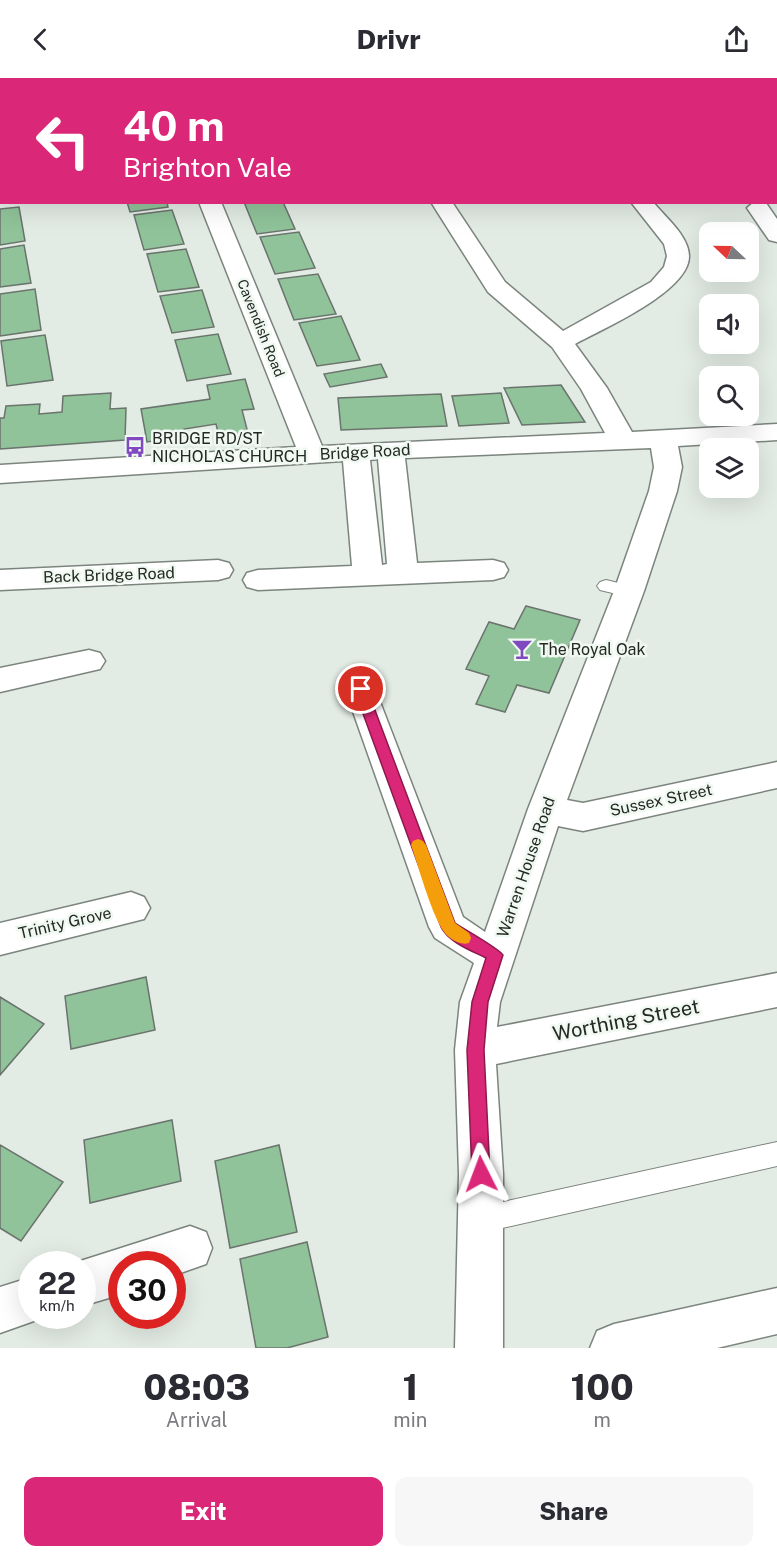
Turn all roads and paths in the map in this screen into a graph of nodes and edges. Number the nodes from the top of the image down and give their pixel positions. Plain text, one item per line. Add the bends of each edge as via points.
1 (211, 204) edge
2 (442, 204) edge
3 (643, 204) edge
4 (758, 208) dead end
5 (777, 235) edge
6 (561, 342) junction
7 (777, 432) edge
8 (663, 440) junction
9 (623, 441) junction
10 (391, 450) junction
11 (356, 452) junction
12 (312, 454) junction
13 (0, 474) edge
14 (218, 570) dead end
15 (493, 570) dead end
16 (403, 573) junction
17 (368, 575) junction
18 (0, 580) edge
19 (258, 580) dead end
20 (89, 661) dead end
21 (0, 680) edge
22 (361, 689) dead end
23 (777, 775) edge
24 (546, 808) junction
25 (130, 908) dead end
26 (0, 939) edge
27 (495, 955) junction
28 (777, 990) edge
29 (475, 1050) junction
30 (777, 1154) edge
31 (480, 1220) junction
32 (190, 1248) dead end
33 (181, 1251) edge
34 (18, 1304) edge
35 (0, 1310) edge
36 (777, 1311) edge
37 (479, 1348) edge
38 (614, 1348) edge

1 - 12 street, Cavendish Road
2 - 6 street via 496,287
3 - 6 street via 675,243 675,268 659,287
4 - 5 street
6 - 9 street via 594,387
7 - 8 street, Bridge Road
8 - 9 street, Bridge Road
8 - 24 street, Warren House Road via 668,467 663,491 618,589
9 - 10 street, Bridge Road
10 - 11 street, Bridge Road
10 - 16 street
11 - 12 street, Bridge Road
11 - 17 street
12 - 13 street, Bridge Road
14 - 18 street, Back Bridge Road
15 - 16 street
16 - 17 street
17 - 19 street
20 - 21 street
22 - 27 street via 448,927
23 - 24 street, Sussex Street via 583,817
24 - 27 street, Warren House Road
25 - 26 street, Trinity Grove
27 - 29 street, Warren House Road via 480,1002
28 - 29 street, Worthing Street
29 - 31 street, Warren House Road
30 - 31 lane
31 - 37 street, Warren House Road
32 - 33 street
34 - 35 street
36 - 38 street

